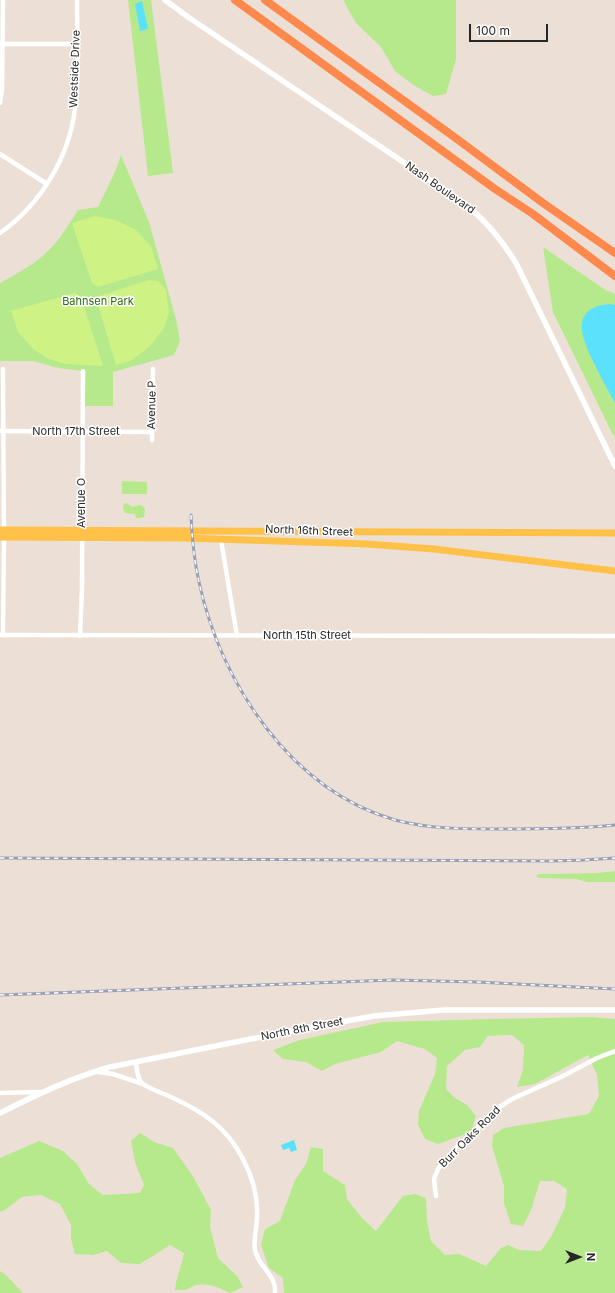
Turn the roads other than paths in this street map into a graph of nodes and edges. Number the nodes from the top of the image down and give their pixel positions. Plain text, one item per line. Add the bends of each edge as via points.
1 (3, 0) edge
2 (77, 0) edge
3 (165, 0) edge
4 (235, 0) edge
5 (265, 0) edge
6 (1, 44) edge
7 (77, 44) junction
8 (0, 103) edge
9 (0, 154) edge
10 (47, 184) junction
11 (0, 233) edge
12 (615, 253) edge
13 (615, 276) edge
14 (3, 369) dead end
15 (153, 369) dead end
16 (83, 371) dead end
17 (2, 431) edge
18 (83, 432) junction
19 (152, 432) junction
20 (152, 440) dead end
21 (615, 466) edge
22 (2, 533) edge
23 (615, 533) edge
24 (82, 534) junction
25 (221, 540) junction
26 (615, 571) edge
27 (1, 635) edge
28 (80, 636) junction
29 (237, 636) junction
30 (615, 636) edge
31 (615, 1010) edge
32 (615, 1051) edge
33 (136, 1062) junction
34 (94, 1072) junction
35 (143, 1084) junction
36 (43, 1092) junction
37 (0, 1093) edge
38 (0, 1114) edge
39 (436, 1196) dead end
40 (275, 1293) edge

1 - 6 street
2 - 7 street, Westside Drive
3 - 21 street, Nash Boulevard via 460,201 484,221 516,263
4 - 13 highway
5 - 12 highway
6 - 7 street
6 - 8 street
7 - 10 street, Westside Drive via 72,126 58,164
9 - 10 street
10 - 11 street, Westside Drive via 28,208
14 - 17 street
15 - 19 street, Avenue P
16 - 18 street, Avenue O
17 - 18 street, North 17th Street
17 - 22 street
18 - 19 street, North 17th Street
18 - 24 street, Avenue O
19 - 20 street, Avenue P
22 - 24 main road, North 16th Street
22 - 27 street
23 - 24 main road, North 16th Street
24 - 25 main road, North 16th Street
24 - 28 street, Avenue O
25 - 26 main road, North 16th Street via 381,545
25 - 29 street
27 - 28 street, North 15th Street
28 - 29 street, North 15th Street
29 - 30 street, North 15th Street
31 - 33 street, North 8th Street via 444,1010 388,1015 296,1030
32 - 39 street, Burr Oaks Road via 498,1108 438,1169 434,1179
33 - 34 street, North 8th Street
33 - 35 street via 138,1077
34 - 35 street via 113,1074
34 - 36 street, North 8th Street
35 - 40 street via 205,1115 221,1128 237,1148 250,1173 256,1198 255,1250 259,1263 273,1280
36 - 37 street
36 - 38 street, North 8th Street

